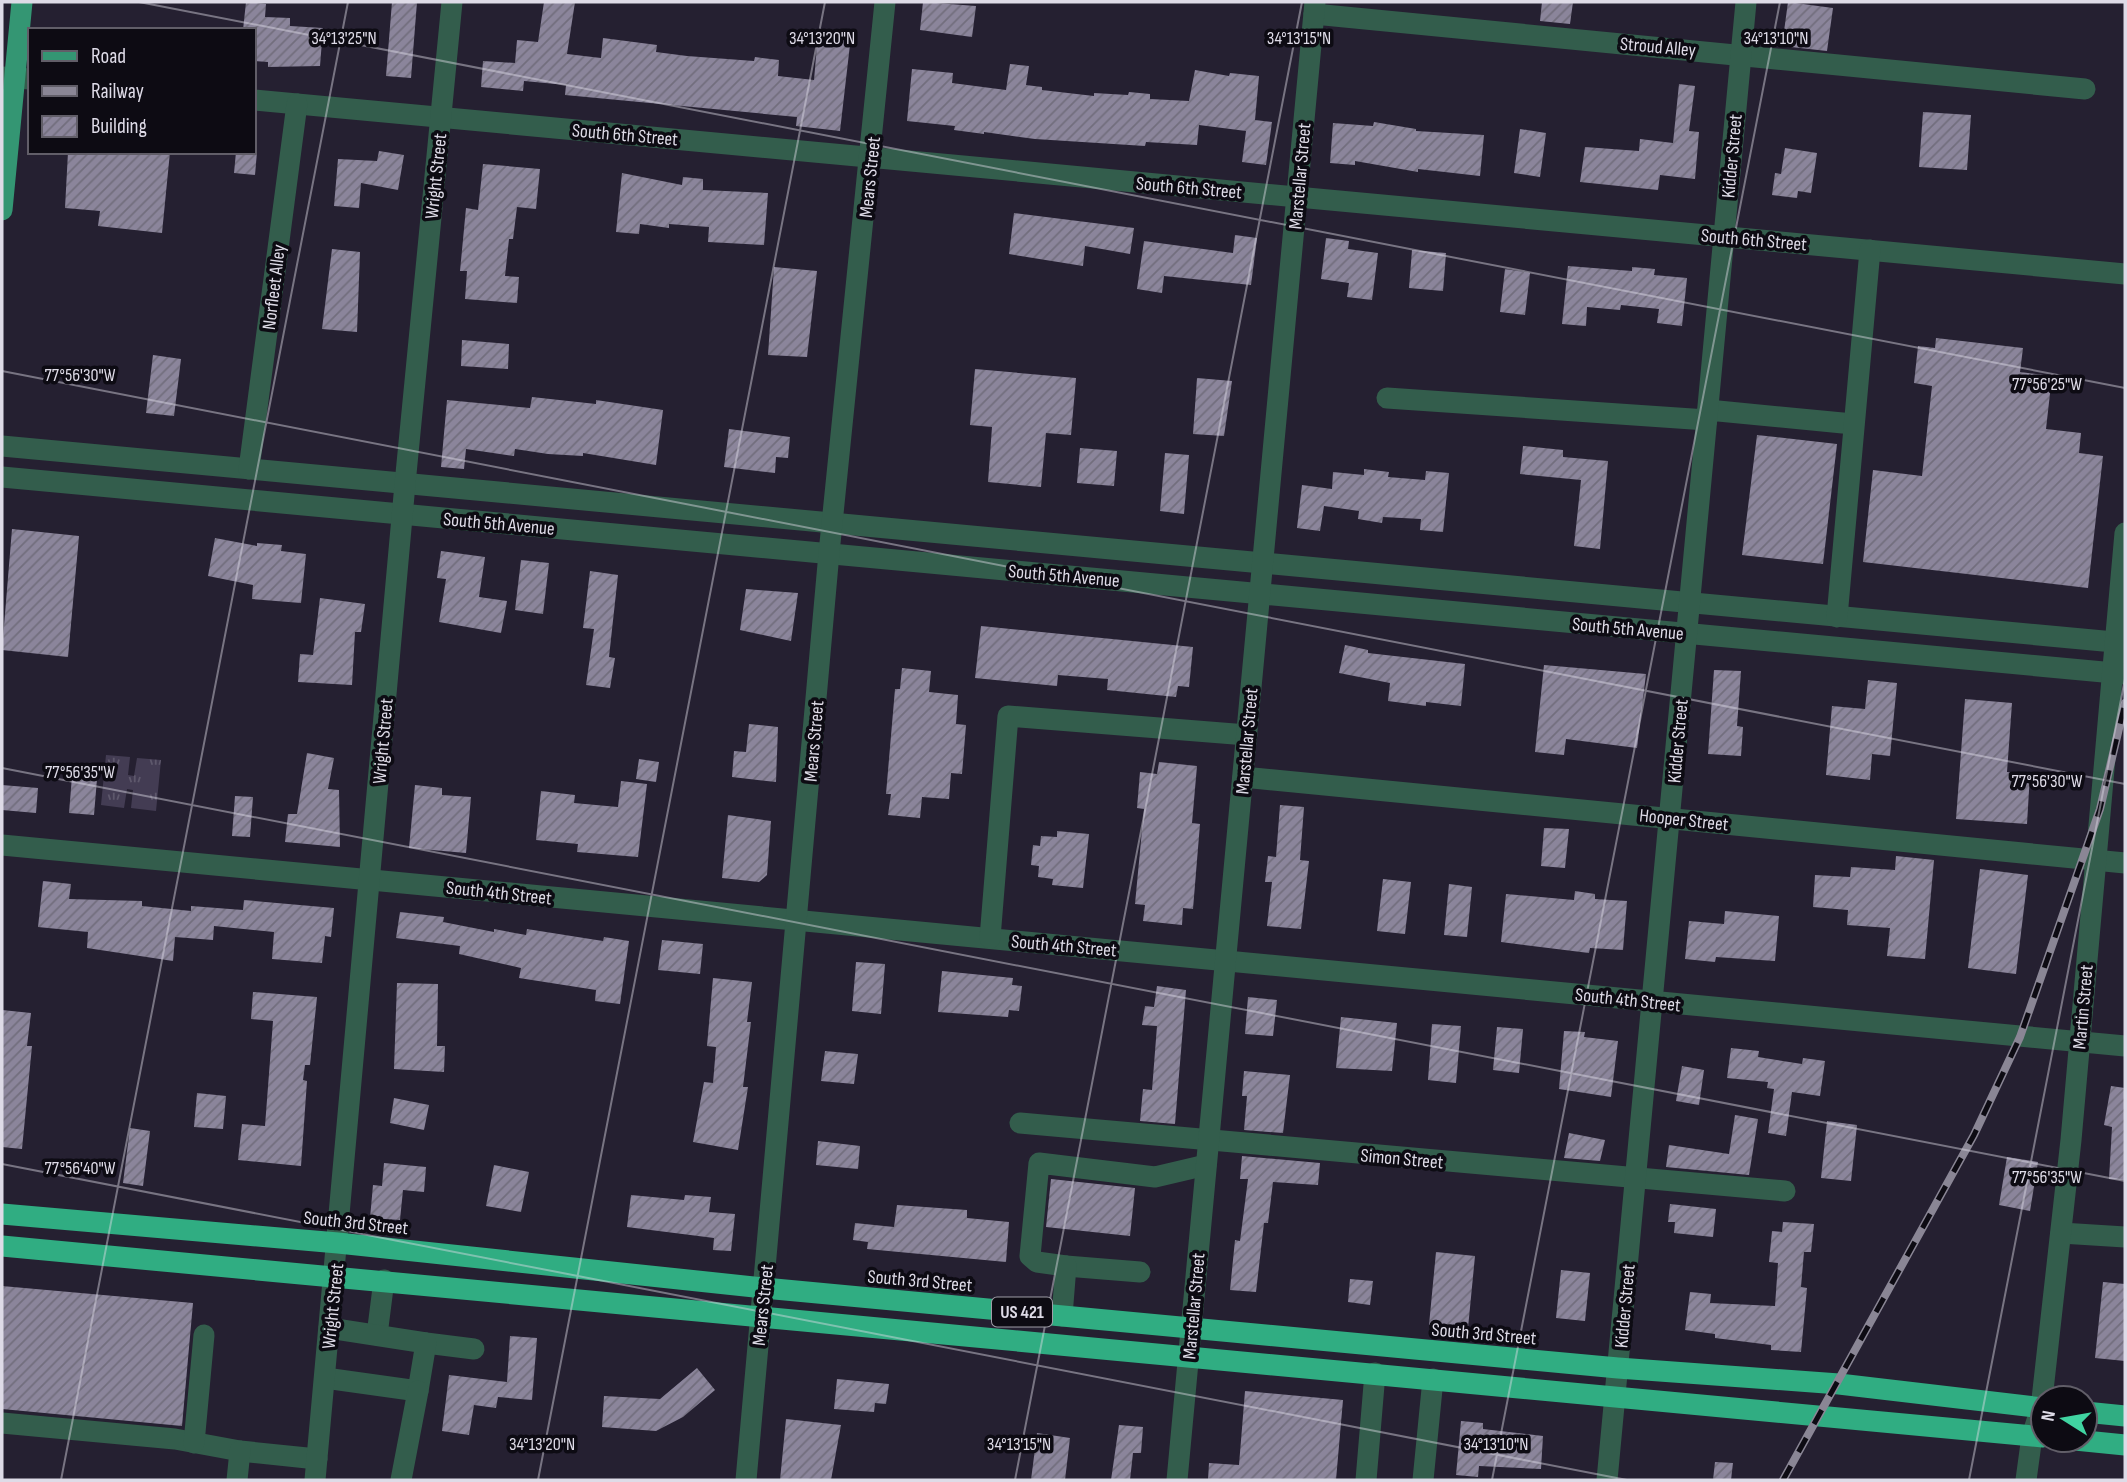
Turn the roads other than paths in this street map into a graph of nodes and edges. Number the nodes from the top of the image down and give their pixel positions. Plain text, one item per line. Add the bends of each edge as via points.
1 (22, 2) edge
2 (452, 2) edge
3 (885, 2) edge
4 (1746, 2) edge
5 (1315, 8) edge
6 (1741, 54) junction
7 (15, 78) edge
8 (2085, 89) dead end
9 (256, 100) edge
10 (297, 104) junction
11 (441, 117) junction
12 (871, 157) junction
13 (1297, 197) junction
14 (2, 210) edge
15 (1724, 237) junction
16 (1870, 250) junction
17 (2125, 274) edge
18 (1388, 397) dead end
19 (1707, 414) junction
20 (1853, 424) junction
21 (2, 446) edge
22 (249, 469) junction
23 (2, 477) edge
24 (405, 484) junction
25 (403, 514) junction
26 (832, 523) junction
27 (2125, 533) edge
28 (829, 554) junction
29 (1262, 563) junction
30 (1260, 594) junction
31 (1689, 603) junction
32 (1837, 617) junction
33 (1687, 633) junction
34 (2120, 643) edge
35 (2118, 673) edge
36 (1247, 735) junction
37 (1242, 778) junction
38 (1669, 818) junction
39 (2, 845) edge
40 (2095, 860) junction
41 (2125, 863) edge
42 (370, 880) junction
43 (797, 921) junction
44 (990, 938) junction
45 (1225, 959) junction
46 (1652, 1001) junction
47 (2079, 1042) junction
48 (2125, 1046) edge
49 (1020, 1124) dead end
50 (1209, 1141) junction
51 (1206, 1165) junction
52 (1636, 1179) junction
53 (1785, 1191) dead end
54 (2, 1214) edge
55 (2061, 1233) junction
56 (2125, 1237) edge
57 (338, 1243) junction
58 (2, 1246) edge
59 (1066, 1266) junction
60 (1140, 1272) dead end
61 (334, 1276) junction
62 (384, 1280) junction
63 (764, 1288) junction
64 (1062, 1316) junction
65 (761, 1317) junction
66 (330, 1328) junction
67 (1191, 1328) junction
68 (204, 1335) dead end
69 (377, 1335) junction
70 (426, 1343) junction
71 (474, 1349) dead end
72 (1188, 1357) junction
73 (1618, 1368) junction
74 (1375, 1373) junction
75 (325, 1378) junction
76 (1433, 1379) junction
77 (2045, 1384) edge
78 (418, 1391) junction
79 (1615, 1396) junction
80 (2029, 1406) edge
81 (2099, 1413) edge
82 (2125, 1416) edge
83 (2, 1423) edge
84 (2029, 1436) edge
85 (2099, 1442) edge
86 (194, 1443) junction
87 (2125, 1445) edge
88 (240, 1451) junction
89 (2033, 1454) edge
90 (316, 1470) edge
91 (237, 1480) edge
92 (401, 1480) edge
93 (746, 1480) edge
94 (1177, 1480) edge
95 (1366, 1480) edge
96 (1423, 1480) edge
97 (1607, 1480) edge
98 (2026, 1480) edge

1 - 7 main road
2 - 11 street, Wright Street
3 - 12 street, Mears Street
4 - 6 street, Kidder Street
5 - 6 street, Stroud Alley
5 - 13 street, Marstellar Street
6 - 8 street, Stroud Alley
6 - 15 street, Kidder Street
7 - 14 main road
9 - 10 street, South 6th Street
10 - 11 street, South 6th Street
10 - 22 street, Norfleet Alley
11 - 12 street, South 6th Street
11 - 24 street, Wright Street
12 - 13 street, South 6th Street
12 - 26 street, Mears Street
13 - 15 street, South 6th Street
13 - 29 street, Marstellar Street
15 - 16 street, South 6th Street
15 - 19 street, Kidder Street
16 - 17 street, South 6th Street
16 - 20 street
18 - 19 street
19 - 20 street
19 - 31 street, Kidder Street
20 - 32 street
21 - 22 street, South 5th Avenue
22 - 24 street, South 5th Avenue
23 - 25 street, South 5th Avenue
24 - 25 street, Wright Street
24 - 26 street, South 5th Avenue
25 - 28 street, South 5th Avenue
25 - 42 street, Wright Street
26 - 28 street, Mears Street
26 - 29 street, South 5th Avenue
27 - 34 street, Martin Street
28 - 30 street, South 5th Avenue
28 - 43 street, Mears Street
29 - 30 street, Marstellar Street
29 - 31 street, South 5th Avenue
30 - 33 street, South 5th Avenue
30 - 36 street, Marstellar Street
31 - 32 street, South 5th Avenue
31 - 33 street, Kidder Street
32 - 34 street, South 5th Avenue
33 - 35 street, South 5th Avenue
33 - 38 street, Kidder Street
34 - 35 street, Martin Street
35 - 40 street, Martin Street
36 - 37 street, Marstellar Street
36 - 44 street via 1008,716
37 - 38 street, Hooper Street
37 - 45 street, Marstellar Street
38 - 40 street, Hooper Street
38 - 46 street, Kidder Street
39 - 42 street, South 4th Street
40 - 41 street, Hooper Street
40 - 47 street, Martin Street
42 - 43 street, South 4th Street
42 - 57 street, Wright Street
43 - 44 street, South 4th Street
43 - 63 street, Mears Street
44 - 45 street, South 4th Street
45 - 46 street, South 4th Street
45 - 50 street, Marstellar Street
46 - 47 street, South 4th Street
46 - 52 street, Kidder Street
47 - 48 street, South 4th Street
47 - 55 street, Martin Street
49 - 50 street, Simon Street
50 - 51 street, Marstellar Street
50 - 52 street, Simon Street
51 - 59 street via 1155,1177 1039,1163 1030,1256 1037,1262
51 - 67 street, Marstellar Street
52 - 53 street, Simon Street
52 - 73 street, Kidder Street
54 - 57 highway, South 3rd Street / US 421
55 - 56 street
55 - 77 street, Martin Street
57 - 61 street, Wright Street
57 - 63 highway, South 3rd Street / US 421
58 - 61 highway, US 421
59 - 60 street
59 - 64 street
61 - 62 highway, US 421
61 - 66 street, Wright Street
62 - 65 highway, US 421
62 - 69 street
63 - 64 highway, South 3rd Street / US 421
63 - 65 street, Mears Street
64 - 67 highway, South 3rd Street / US 421
65 - 72 highway, US 421
65 - 93 street, Mears Street
66 - 69 street
66 - 75 street, Wright Street
67 - 72 street, Marstellar Street
67 - 73 highway, South 3rd Street / US 421
68 - 86 street
69 - 70 street
70 - 71 street
70 - 78 street
72 - 74 highway, US 421
72 - 94 street, Marstellar Street
73 - 79 street, Kidder Street
73 - 80 highway, South 3rd Street / US 421 via 1839,1384
74 - 76 highway, US 421
74 - 95 street
75 - 78 street
75 - 90 street, Wright Street
76 - 79 highway, US 421
76 - 96 street
78 - 92 street
79 - 84 highway, US 421
79 - 97 street, Kidder Street
81 - 82 highway
83 - 86 street
85 - 87 highway
86 - 88 street
88 - 90 street
88 - 91 street
89 - 98 street, Martin Street

